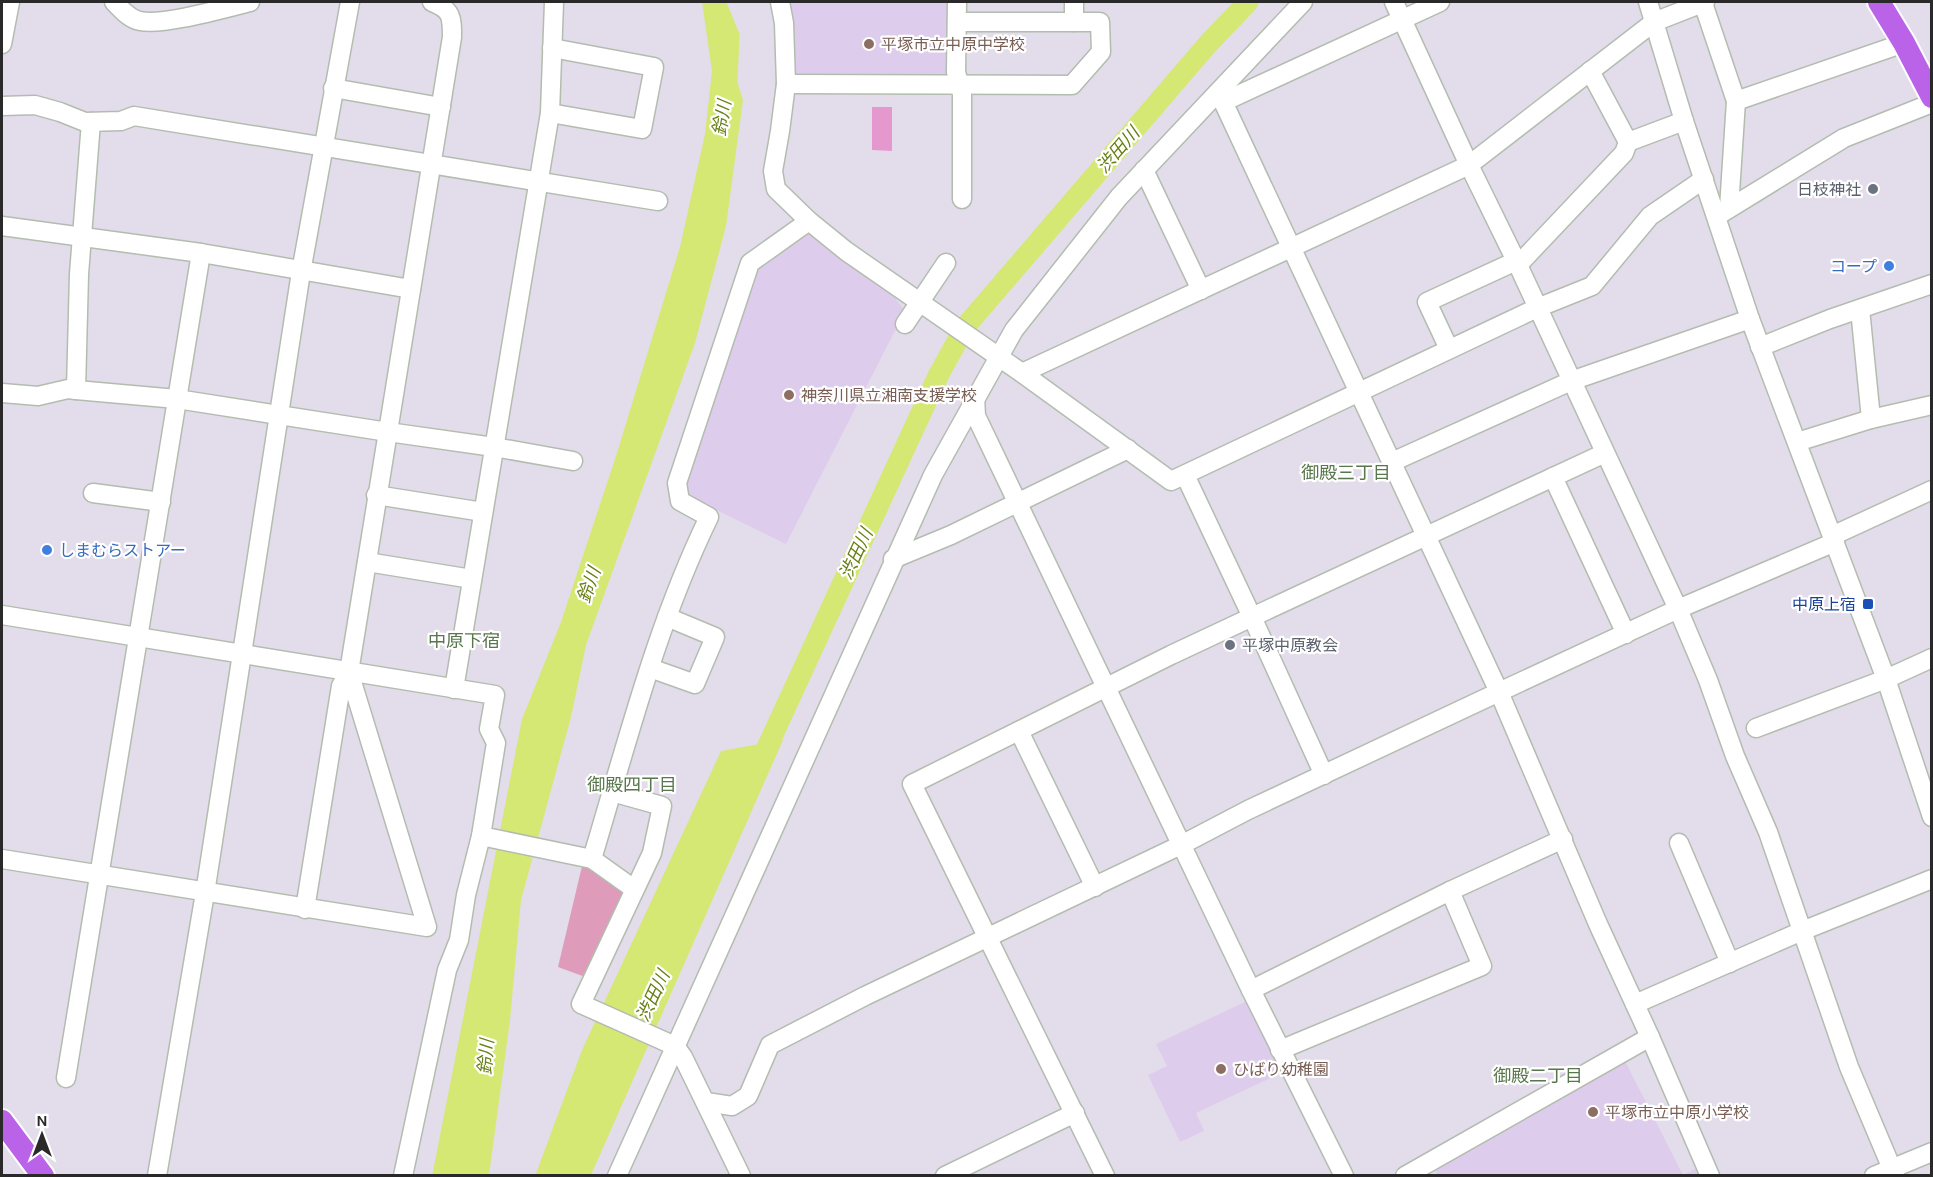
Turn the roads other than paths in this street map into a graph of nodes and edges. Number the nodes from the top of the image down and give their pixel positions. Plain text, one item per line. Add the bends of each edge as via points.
1 (10, 2) edge
2 (114, 2) edge
3 (250, 2) edge
4 (350, 2) edge
5 (432, 2) edge
6 (554, 2) edge
7 (780, 2) edge
8 (957, 2) edge
9 (1074, 2) edge
10 (1303, 2) edge
11 (1394, 2) edge
12 (1440, 2) edge
13 (1648, 2) edge
14 (1704, 2) edge
15 (1879, 2) edge
16 (1402, 19) junction
17 (957, 22) junction
18 (1074, 22) junction
19 (1654, 22) junction
20 (1904, 43) junction
21 (2, 44) edge
22 (552, 48) junction
23 (1590, 71) junction
24 (786, 84) junction
25 (959, 84) junction
26 (333, 88) junction
27 (1932, 97) edge
28 (1221, 98) junction
29 (1736, 101) junction
30 (1932, 103) edge
31 (2, 106) edge
32 (441, 107) junction
33 (550, 113) junction
34 (1684, 121) junction
35 (91, 122) junction
36 (1628, 142) junction
37 (322, 147) junction
38 (431, 165) junction
39 (1468, 165) junction
40 (1144, 170) junction
41 (1704, 179) junction
42 (539, 182) junction
43 (962, 199) dead end
44 (658, 201) dead end
45 (1723, 212) junction
46 (809, 221) junction
47 (2, 226) edge
48 (83, 236) junction
49 (1292, 247) junction
50 (201, 253) junction
51 (946, 263) dead end
52 (1517, 263) junction
53 (301, 272) junction
54 (1932, 284) edge
55 (411, 290) junction
56 (1201, 290) junction
57 (921, 304) junction
58 (1537, 308) junction
59 (1860, 309) junction
60 (1750, 319) junction
61 (905, 324) dead end
62 (1760, 347) junction
63 (1449, 349) junction
64 (998, 357) junction
65 (1022, 373) junction
66 (1571, 381) junction
67 (76, 390) junction
68 (1360, 391) junction
69 (2, 393) edge
70 (975, 397) junction
71 (177, 399) junction
72 (1932, 405) edge
73 (279, 415) junction
74 (1871, 419) junction
75 (388, 432) junction
76 (1797, 442) junction
77 (494, 447) junction
78 (1128, 449) junction
79 (1605, 453) junction
80 (573, 461) dead end
81 (1392, 462) junction
82 (1185, 475) junction
83 (1553, 477) junction
84 (1932, 490) edge
85 (93, 493) dead end
86 (377, 495) junction
87 (160, 502) junction
88 (1018, 504) junction
89 (483, 512) junction
90 (1427, 536) junction
91 (1834, 539) junction
92 (894, 560) junction
93 (367, 562) junction
94 (472, 579) junction
95 (1678, 609) junction
96 (2, 615) edge
97 (667, 617) junction
98 (1252, 617) junction
99 (1626, 634) junction
100 (138, 638) junction
101 (242, 654) junction
102 (1932, 658) edge
103 (650, 669) junction
104 (349, 672) junction
105 (1886, 679) junction
106 (1107, 687) junction
107 (454, 689) junction
108 (1500, 692) junction
109 (1756, 728) dead end
110 (1019, 731) junction
111 (1324, 774) junction
112 (612, 792) junction
113 (1932, 817) edge
114 (481, 836) junction
115 (1563, 839) junction
116 (1679, 843) dead end
117 (1183, 844) junction
118 (2, 859) edge
119 (592, 859) junction
120 (100, 876) junction
121 (1932, 879) edge
122 (1095, 886) junction
123 (634, 889) junction
124 (1450, 891) junction
125 (205, 893) junction
126 (305, 909) junction
127 (1802, 931) junction
128 (989, 938) junction
129 (1730, 963) junction
130 (1251, 990) junction
131 (1635, 1004) junction
132 (1650, 1037) junction
133 (675, 1046) junction
134 (1280, 1050) junction
135 (66, 1078) dead end
136 (706, 1102) junction
137 (1075, 1113) junction
138 (2, 1121) edge
139 (1932, 1152) edge
140 (1426, 1171) edge
141 (1894, 1172) edge
142 (43, 1176) edge
143 (157, 1176) edge
144 (403, 1176) edge
145 (617, 1176) edge
146 (741, 1176) edge
147 (945, 1176) edge
148 (1105, 1176) edge
149 (1344, 1176) edge
150 (1405, 1176) edge
151 (1710, 1176) edge
152 (1874, 1176) edge

1 - 21 street
2 - 3 street via 137,21 151,22
4 - 26 street
5 - 32 street via 448,11 452,24
6 - 22 street
7 - 24 street
8 - 17 street
9 - 18 street
10 - 28 street
11 - 16 street
12 - 16 street
13 - 19 street
14 - 19 street
14 - 29 street
15 - 20 main road
16 - 28 street
16 - 39 street
17 - 18 street
17 - 25 street
18 - 25 street via 1100,22 1101,52 1072,85
19 - 23 street
19 - 34 street
20 - 27 main road
20 - 29 street
22 - 33 street
22 - 33 street via 654,67 642,129
23 - 36 street
23 - 39 street
24 - 25 street
24 - 46 street via 773,171 776,189
25 - 43 street
26 - 32 street
26 - 37 street
28 - 40 street
28 - 49 street
29 - 45 street
30 - 45 street via 1844,138
31 - 35 street via 34,105
32 - 38 street
33 - 42 street
34 - 36 street
34 - 41 street
35 - 37 street via 121,121 134,116
35 - 48 street
36 - 52 street via 1624,153
37 - 38 street
37 - 53 street
38 - 42 street
38 - 55 street
39 - 49 street
39 - 52 street
40 - 56 street
40 - 64 street via 1014,330
41 - 45 street
41 - 58 street via 1650,216 1592,286
42 - 44 street
42 - 77 street
45 - 60 street
46 - 57 street
46 - 97 street via 750,263 677,483 681,501 709,517
47 - 48 street
48 - 50 street
48 - 67 street
49 - 56 street
49 - 68 street
50 - 53 street
50 - 71 street
51 - 57 street
52 - 58 street
52 - 63 street via 1427,302
53 - 55 street
53 - 73 street
54 - 59 street
55 - 75 street
56 - 65 street
57 - 61 street
57 - 64 street
58 - 63 street
58 - 66 street
59 - 62 street
59 - 74 street
60 - 62 street
60 - 66 street
62 - 76 street
63 - 68 street
64 - 65 street
64 - 70 street
65 - 78 street
66 - 79 street
66 - 81 street
67 - 69 street via 38,396
67 - 71 street
68 - 81 street
68 - 82 street
70 - 88 street via 976,416
70 - 92 street
71 - 73 street
71 - 87 street
72 - 74 street
73 - 75 street
73 - 101 street
74 - 76 street
75 - 77 street
75 - 86 street
76 - 91 street
77 - 80 street
77 - 89 street
78 - 82 street via 1171,481
78 - 88 street
79 - 83 street
79 - 95 street
81 - 90 street
82 - 98 street
83 - 90 street
83 - 99 street
84 - 91 street
85 - 87 street
86 - 89 street
86 - 93 street
87 - 100 street
88 - 92 street
88 - 106 street
89 - 94 street
90 - 98 street
90 - 108 street
91 - 95 street
91 - 105 street
92 - 133 street
93 - 94 street
93 - 104 street
94 - 107 street
95 - 99 street
95 - 127 street via 1772,842
96 - 100 street
97 - 103 street
97 - 103 street via 715,637 694,684
98 - 106 street
98 - 111 street
99 - 108 street
100 - 101 street
100 - 120 street
101 - 104 street
101 - 125 street
102 - 105 street
103 - 112 street via 620,732
104 - 107 street
104 - 126 street via 341,686
104 - 126 street via 427,927
105 - 109 street
105 - 113 street
106 - 110 street
106 - 117 street
107 - 114 street via 495,695 489,729 496,743
108 - 111 street
108 - 115 street
110 - 122 street
110 - 128 street via 912,784
111 - 117 street
112 - 119 street
112 - 123 street via 662,806 652,853
114 - 119 street
114 - 144 street via 459,940 447,970
115 - 124 street
115 - 131 street
116 - 129 street
117 - 122 street
117 - 130 street
118 - 120 street
119 - 123 street
120 - 125 street
120 - 135 street
121 - 127 street
122 - 128 street
123 - 133 street via 582,1004
124 - 130 street
124 - 134 street via 1482,966
125 - 126 street
125 - 143 street
127 - 129 street
127 - 141 street via 1849,1067
128 - 136 street via 770,1045 748,1096 732,1106
128 - 137 street
129 - 131 street
130 - 134 street
131 - 132 street
132 - 140 street
132 - 151 street
133 - 136 street
133 - 145 street
134 - 149 street
136 - 146 street
137 - 147 street
137 - 148 street
138 - 142 main road
139 - 141 street
140 - 150 street
141 - 152 street

